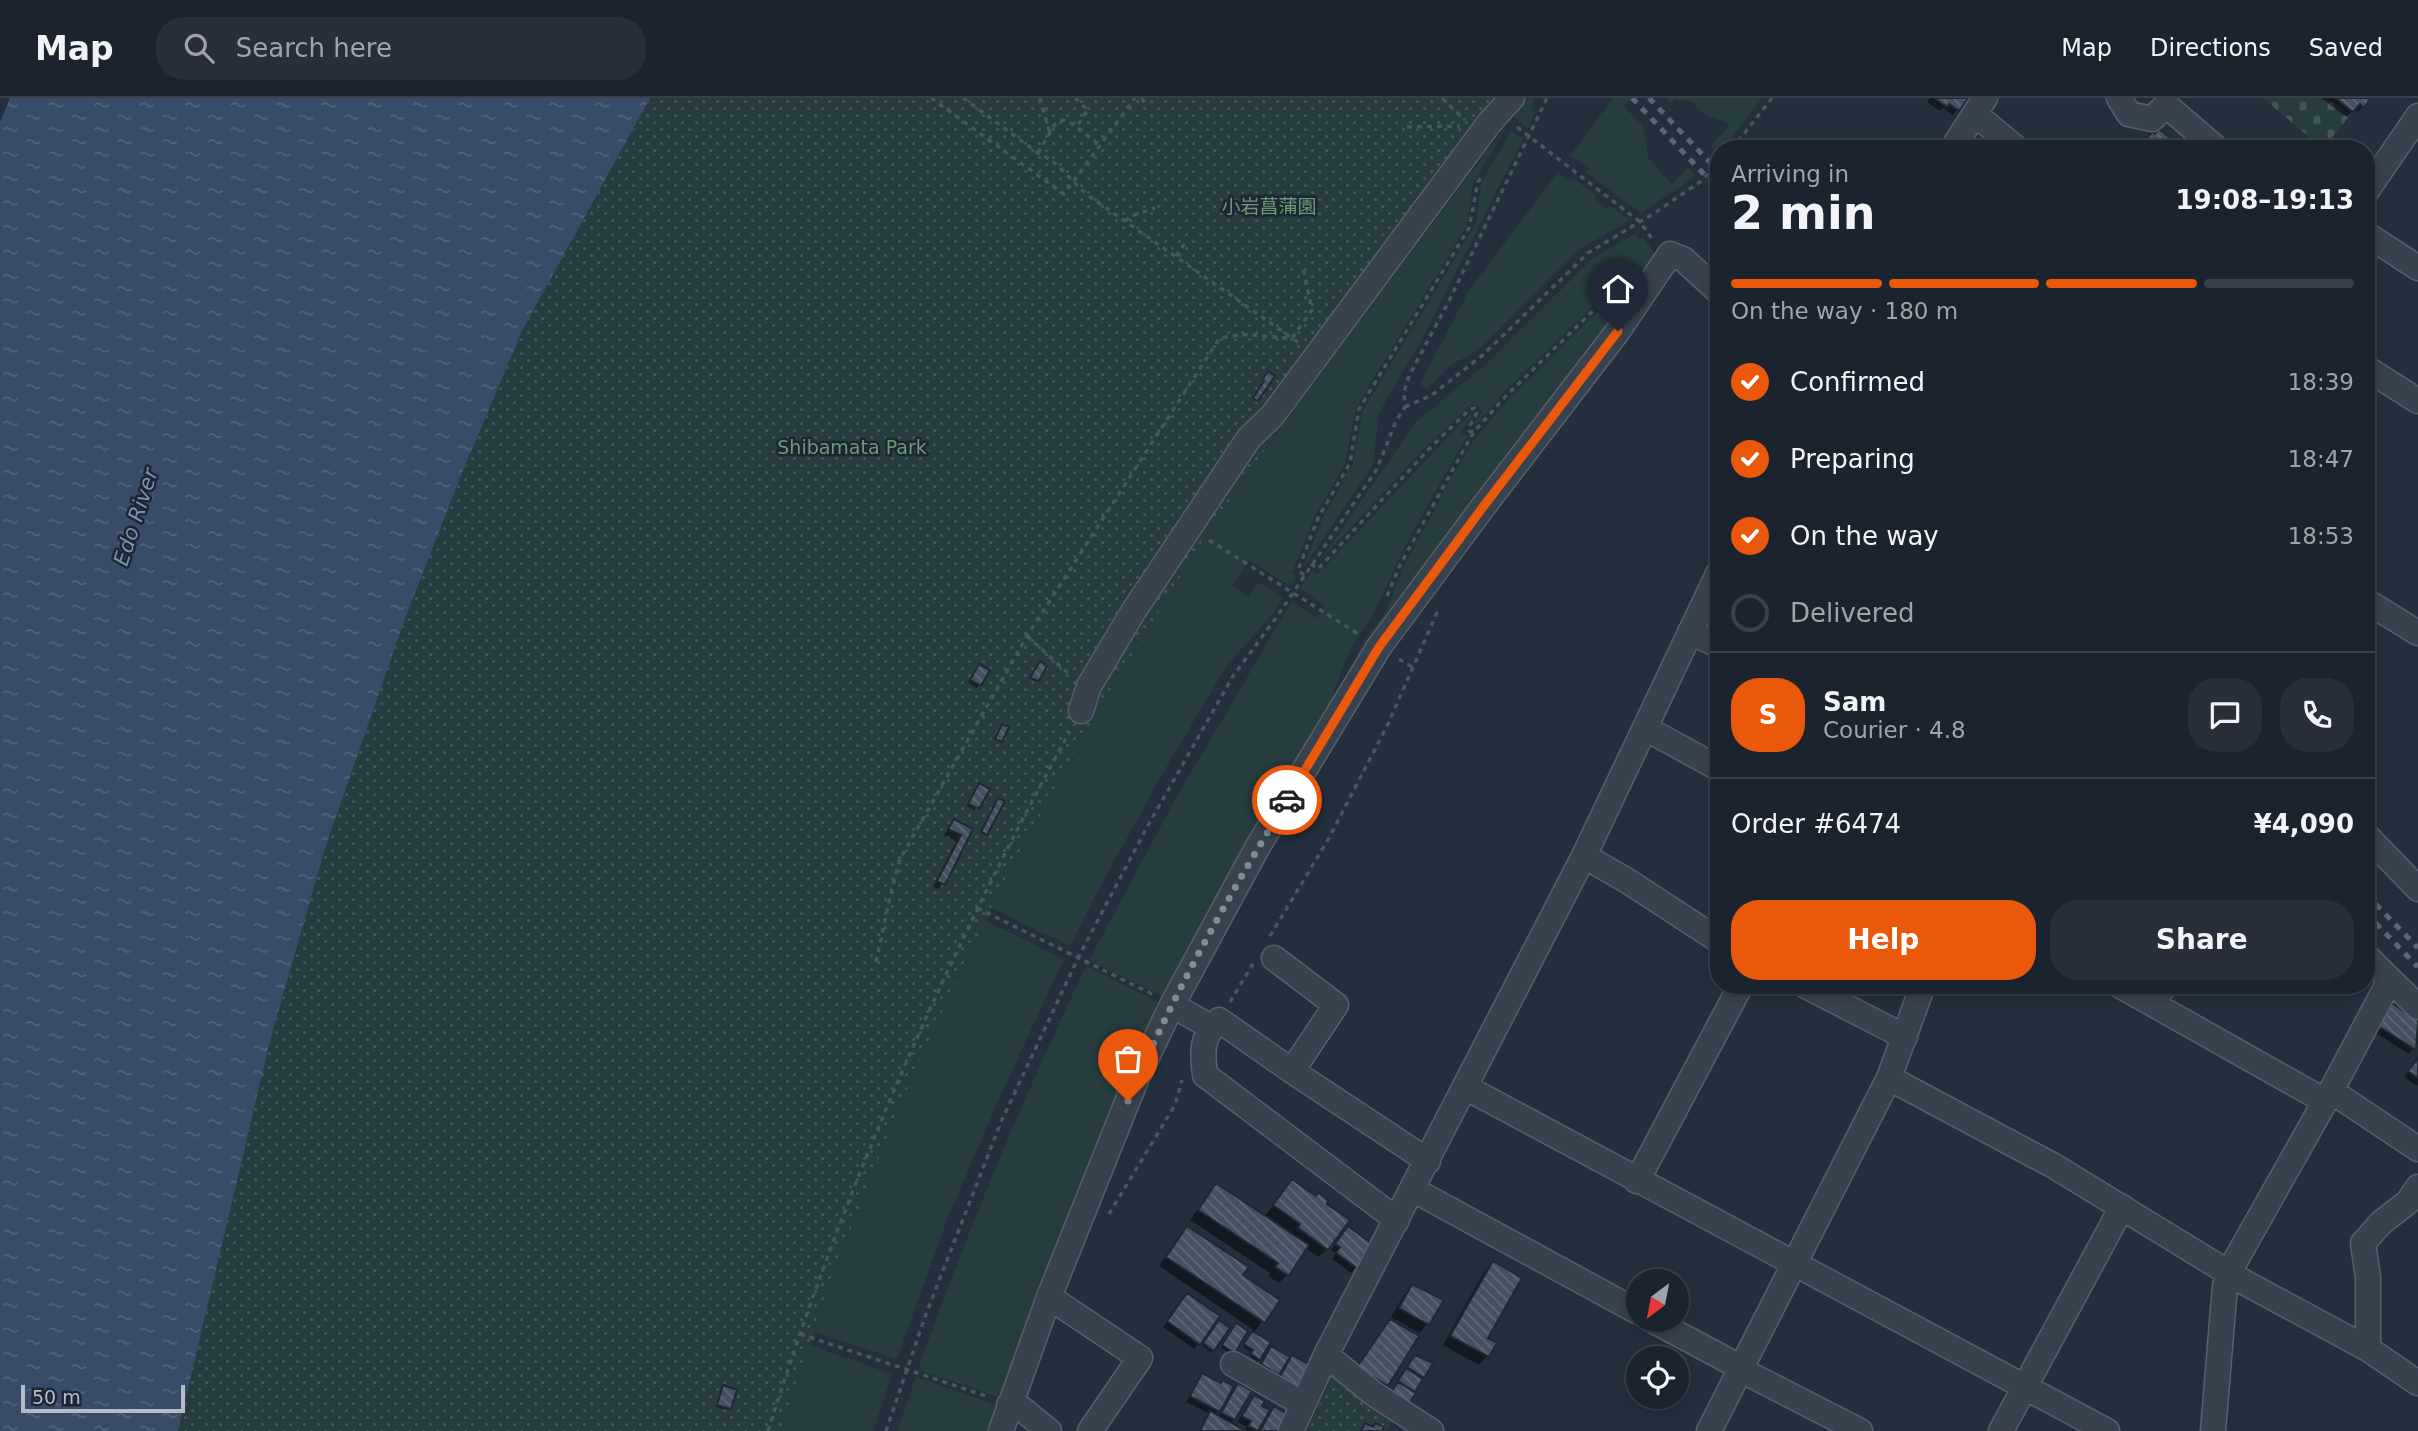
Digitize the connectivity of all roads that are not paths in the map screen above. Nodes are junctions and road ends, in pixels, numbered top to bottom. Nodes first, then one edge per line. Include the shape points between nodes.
1 (1512, 98) edge
2 (2119, 98) edge
3 (1980, 106) edge
4 (2414, 129) edge
5 (1958, 140) edge
6 (2009, 140) edge
7 (2207, 140) edge
8 (2375, 180) edge
9 (2375, 240) edge
10 (2418, 268) edge
11 (1710, 284) edge
12 (2375, 374) edge
13 (2418, 401) edge
14 (1710, 591) edge
15 (2375, 607) edge
16 (1690, 632) junction
17 (2418, 633) edge
18 (1710, 641) edge
19 (1081, 711) road end
20 (1645, 728) junction
21 (1710, 764) edge
22 (2375, 844) edge
23 (1584, 856) junction
24 (2418, 889) edge
25 (1710, 935) edge
26 (1274, 958) dead end
27 (2375, 965) edge
28 (2390, 979) junction
29 (1736, 994) edge
30 (1821, 994) edge
31 (1920, 994) edge
32 (2159, 995) edge
33 (1164, 1001) junction
34 (2418, 1007) edge
35 (1211, 1027) junction
36 (1905, 1037) junction
37 (1292, 1071) junction
38 (1889, 1078) junction
39 (1465, 1087) junction
40 (2328, 1096) junction
41 (2418, 1149) edge
42 (1428, 1161) junction
43 (1637, 1181) junction
44 (2418, 1186) edge
45 (1412, 1189) junction
46 (2122, 1207) junction
47 (1397, 1220) junction
48 (1795, 1263) junction
49 (2229, 1272) junction
50 (1049, 1297) junction
51 (1626, 1305) edge
52 (1674, 1332) edge
53 (2368, 1349) junction
54 (1326, 1355) junction
55 (1233, 1364) dead end
56 (1741, 1369) junction
57 (2418, 1383) edge
58 (2025, 1388) junction
59 (1001, 1402) junction
60 (1303, 1404) junction
61 (1824, 1423) edge
62 (1001, 1431) edge
63 (1049, 1431) edge
64 (1090, 1431) edge
65 (1291, 1431) edge
66 (1431, 1431) edge
67 (1709, 1431) edge
68 (1860, 1431) edge
69 (2001, 1431) edge
70 (2107, 1431) edge
71 (2213, 1431) edge

1 - 19 street via 1272,416 1249,438 1133,612 1089,686
2 - 7 street via 2129,114 2151,119 2166,105
3 - 5 street
3 - 6 street
4 - 8 street
9 - 10 street
11 - 33 street via 1670,254 1618,331 1379,647
12 - 13 street
14 - 16 street
15 - 17 street
16 - 18 street
16 - 20 street
20 - 21 street
20 - 23 street
22 - 24 street
23 - 25 street
23 - 39 street
26 - 37 street via 1336,1005
27 - 28 street
28 - 34 street
28 - 40 street
29 - 43 street
30 - 36 street
31 - 36 street
32 - 40 street
33 - 35 street
33 - 50 street
35 - 37 street via 1219,1020
35 - 47 street via 1203,1040 1205,1075
36 - 38 street
37 - 42 street
38 - 46 street
38 - 48 street
39 - 42 street
39 - 43 street
40 - 41 street
40 - 49 street
42 - 45 street
43 - 48 street
44 - 53 street via 2408,1202 2363,1243
45 - 47 street
45 - 51 street
46 - 49 street
46 - 58 street
47 - 54 street
48 - 56 street
48 - 58 street
49 - 53 street
49 - 71 street
50 - 59 street
50 - 64 street via 1140,1358
52 - 56 street
53 - 57 street
54 - 60 street
54 - 66 street
55 - 60 street
56 - 61 street
56 - 67 street
58 - 69 street
58 - 70 street
59 - 62 street
59 - 63 street via 1022,1409
60 - 65 street
61 - 68 street

